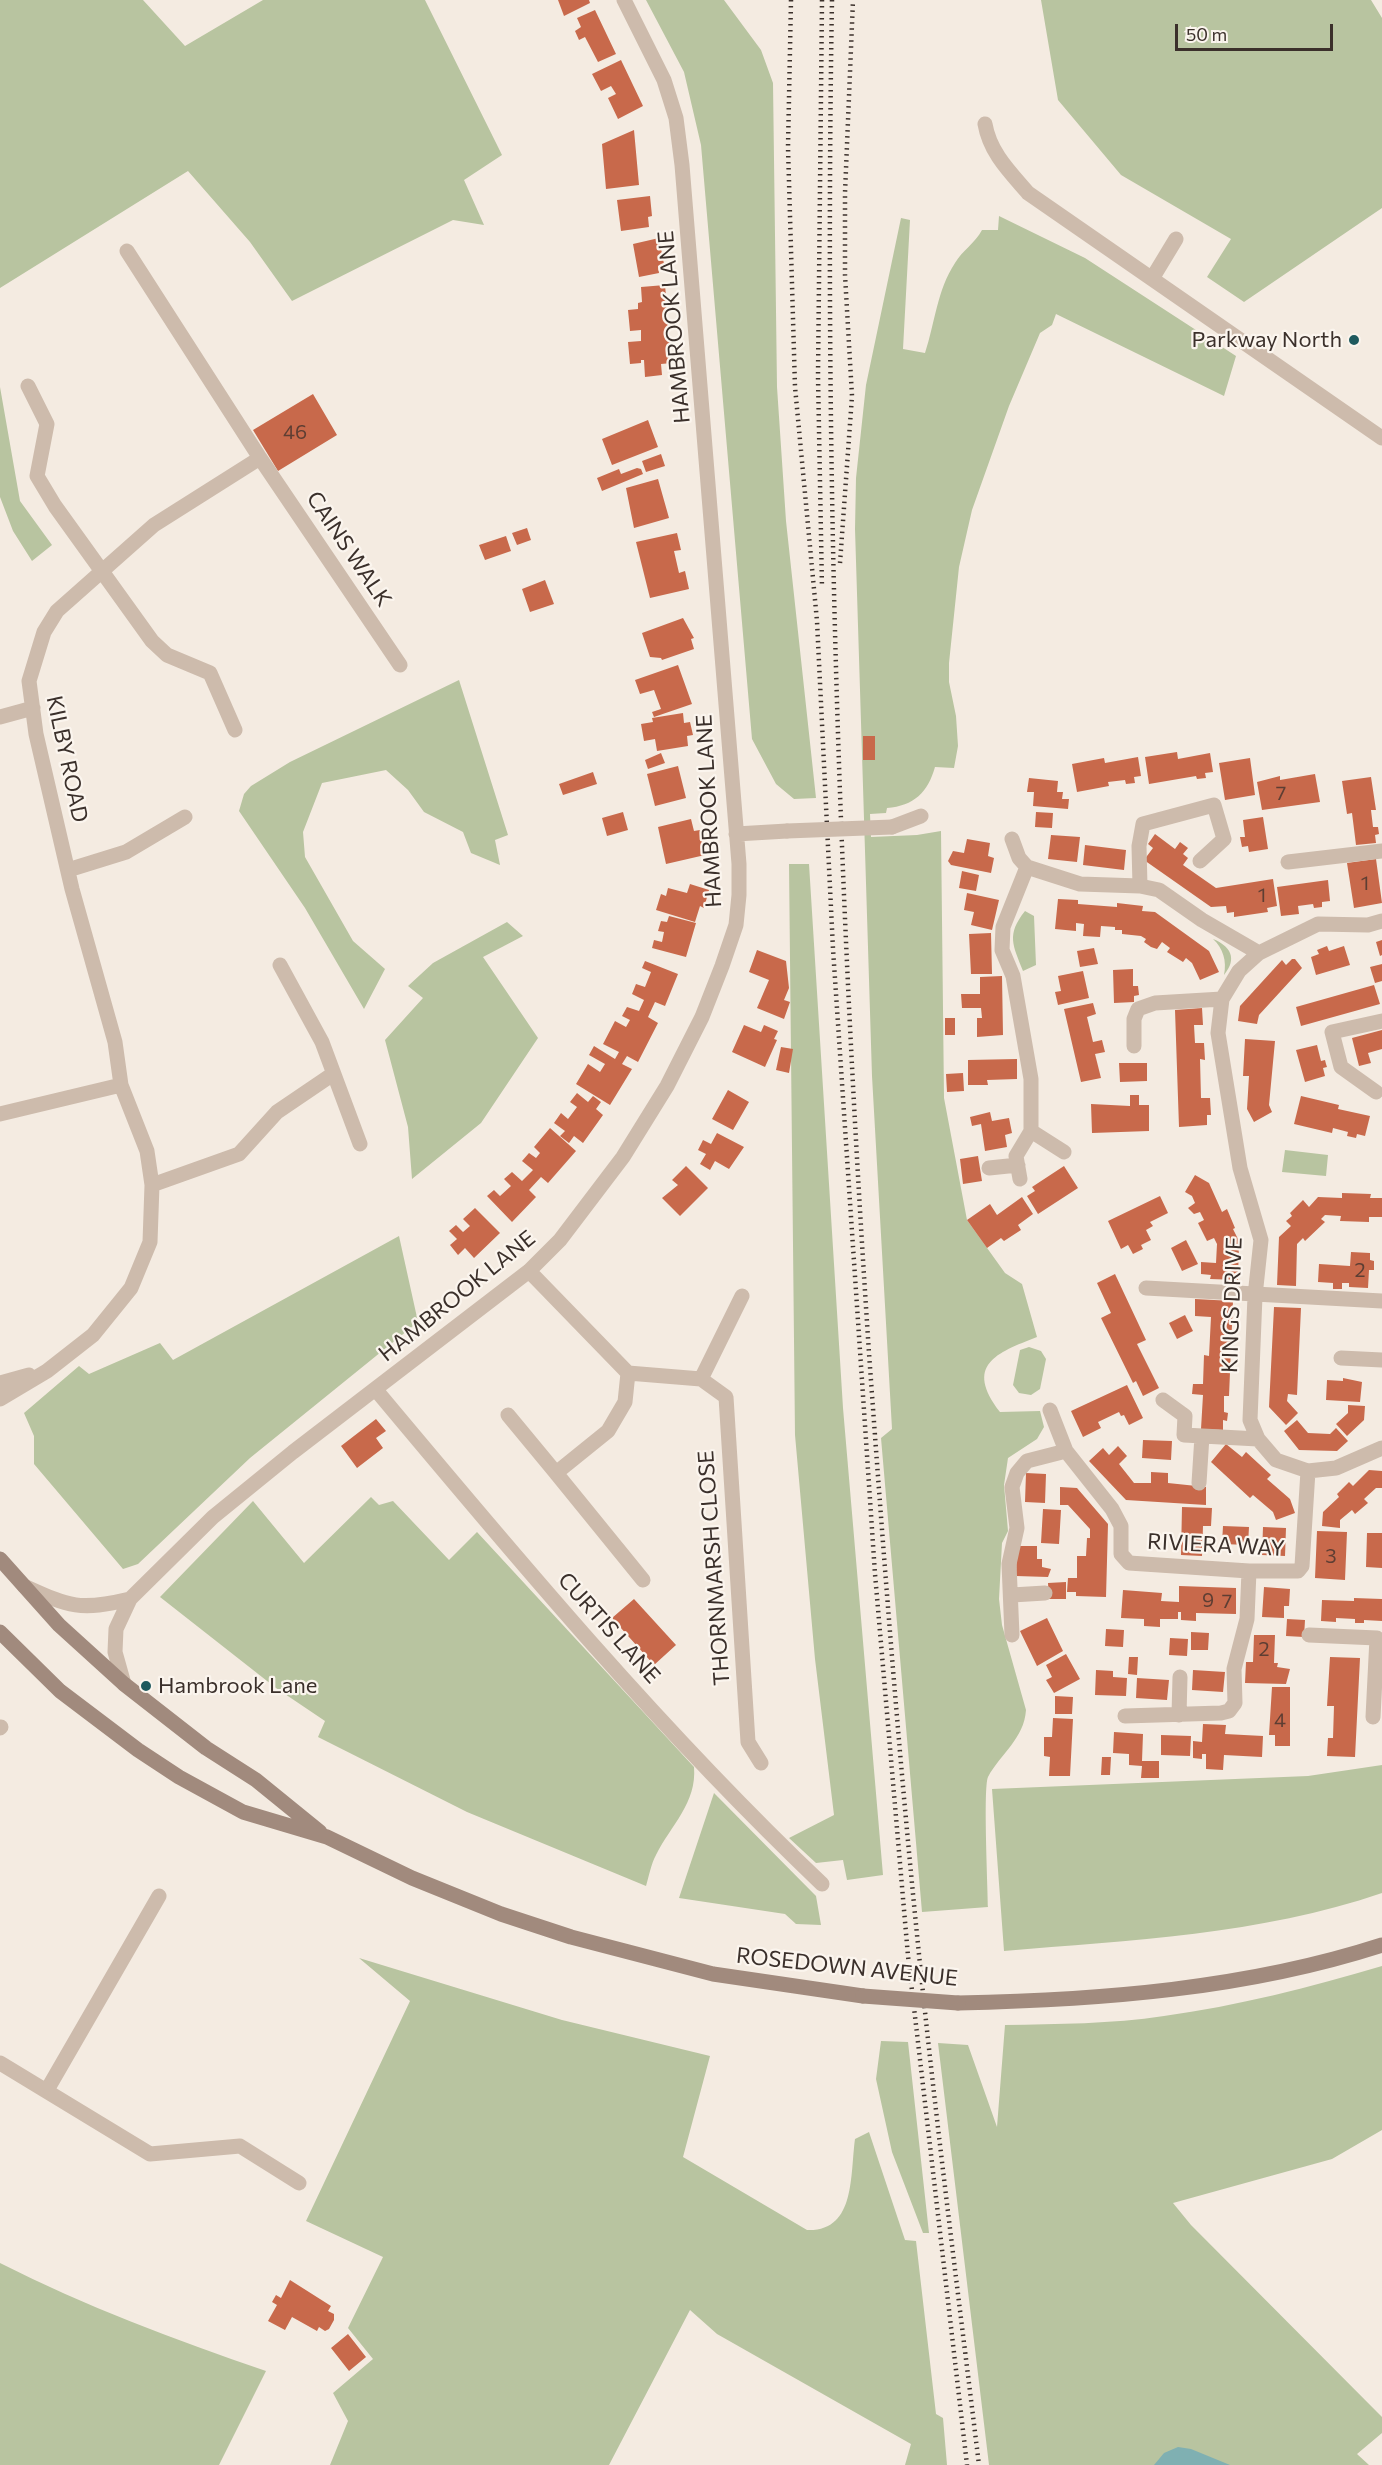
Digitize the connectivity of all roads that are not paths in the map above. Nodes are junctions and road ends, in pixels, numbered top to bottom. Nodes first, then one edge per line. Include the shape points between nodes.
1 (624, 0) edge
2 (985, 124) dead end
3 (1176, 239) dead end
4 (127, 251) dead end
5 (1153, 278) junction
6 (28, 386) dead end
7 (1382, 438) edge
8 (260, 458) junction
9 (101, 572) junction
10 (400, 665) dead end
11 (33, 708) junction
12 (0, 717) edge
13 (235, 730) dead end
14 (921, 816) dead end
15 (185, 817) dead end
16 (736, 834) junction
17 (1012, 839) dead end
18 (1382, 851) edge
19 (1200, 861) dead end
20 (1288, 862) dead end
21 (1027, 867) junction
22 (68, 870) junction
23 (1140, 886) junction
24 (1382, 921) edge
25 (1259, 953) junction
26 (280, 965) dead end
27 (1222, 999) junction
28 (1382, 1021) edge
29 (1134, 1046) dead end
30 (333, 1074) junction
31 (121, 1085) junction
32 (1376, 1092) dead end
33 (0, 1114) edge
34 (1031, 1131) junction
35 (360, 1144) dead end
36 (1064, 1152) dead end
37 (989, 1168) dead end
38 (152, 1185) junction
39 (529, 1271) junction
40 (1146, 1288) dead end
41 (742, 1296) dead end
42 (1255, 1296) junction
43 (1382, 1301) edge
44 (1341, 1358) dead end
45 (1382, 1360) edge
46 (47, 1371) junction
47 (627, 1373) junction
48 (701, 1379) junction
49 (0, 1383) edge
50 (376, 1390) junction
51 (0, 1399) edge
52 (1163, 1400) dead end
53 (1050, 1410) dead end
54 (508, 1415) dead end
55 (1202, 1436) junction
56 (1258, 1439) junction
57 (1382, 1448) edge
58 (1066, 1451) junction
59 (1308, 1472) junction
60 (556, 1473) junction
61 (1199, 1483) dead end
62 (0, 1559) edge
63 (1249, 1571) junction
64 (643, 1580) dead end
65 (23, 1586) junction
66 (1045, 1593) dead end
67 (1012, 1595) junction
68 (130, 1599) junction
69 (0, 1618) edge
70 (0, 1632) edge
71 (1012, 1635) dead end
72 (1308, 1635) dead end
73 (13, 1645) junction
74 (1379, 1666) edge
75 (1180, 1677) dead end
76 (124, 1684) junction
77 (1179, 1715) junction
78 (1125, 1716) dead end
79 (1373, 1717) dead end
80 (761, 1763) dead end
81 (327, 1837) junction
82 (822, 1884) dead end
83 (159, 1896) dead end
84 (1382, 1945) edge
85 (0, 2063) edge
86 (48, 2090) junction
87 (299, 2183) dead end

1 - 16 street, HAMBROOK LANE via 664,80 678,130
2 - 5 street via 993,149 1028,193
3 - 5 street
4 - 8 street
5 - 7 street
6 - 9 street via 47,424 37,476
8 - 9 street, KILBY ROAD via 154,525
8 - 10 street, CAINS WALK
9 - 11 street, KILBY ROAD via 57,611 44,632 29,681
9 - 13 street via 152,641 167,655 210,673
11 - 12 street
11 - 22 street, KILBY ROAD
14 - 16 street, bridge via 892,827
15 - 22 street via 126,852
16 - 39 street, HAMBROOK LANE via 739,895 735,926 689,1043 668,1086 623,1157 560,1240
17 - 21 street
18 - 20 street
19 - 23 street via 1224,839 1214,805 1143,824
21 - 23 street via 1080,884
21 - 34 street via 1003,927 1002,950 1012,976 1031,1079
22 - 31 street, KILBY ROAD via 115,1042
23 - 25 street via 1159,890
24 - 25 street, KINGS DRIVE via 1368,925 1318,924
25 - 27 street, KINGS DRIVE via 1239,971
26 - 30 street via 322,1042
27 - 29 street via 1155,1003 1138,1009
27 - 42 street, KINGS DRIVE via 1218,1033 1238,1157 1262,1240
28 - 32 street via 1332,1032 1341,1067
30 - 35 street
30 - 38 street via 277,1112 239,1155
31 - 33 street
31 - 38 street, KILBY ROAD via 147,1151
34 - 36 street
34 - 37 street via 1016,1156 1019,1172
38 - 46 street, KILBY ROAD via 150,1242 130,1288 93,1335
39 - 47 street
39 - 50 street, HAMBROOK LANE
40 - 42 street
41 - 48 street
42 - 43 street
42 - 56 street, KINGS DRIVE via 1250,1420
44 - 45 street
46 - 49 street, KILBY ROAD
46 - 51 street, KILBY ROAD
47 - 48 street, THORNMARSH CLOSE
47 - 60 street via 625,1402 608,1431
48 - 80 street, THORNMARSH CLOSE via 726,1396 748,1742
50 - 68 street, HAMBROOK LANE via 213,1517
50 - 82 street, CURTIS LANE via 502,1541 680,1742
52 - 55 street via 1185,1416 1184,1435
53 - 58 street, RIVIERA WAY
54 - 60 street
55 - 56 street
55 - 61 street
56 - 59 street, KINGS DRIVE via 1276,1460
57 - 59 street, KINGS DRIVE via 1336,1468
58 - 63 street, RIVIERA WAY via 1112,1509 1121,1527 1124,1561 1145,1566
58 - 67 street via 1028,1461 1017,1473 1012,1487 1017,1528 1010,1564
59 - 63 street, RIVIERA WAY via 1302,1566 1289,1573
60 - 64 street
62 - 65 street, ROSEDOWN AVENUE
63 - 77 street via 1246,1619 1234,1669 1235,1702 1229,1711 1221,1713
65 - 68 street via 63,1604 86,1608
65 - 76 street, ROSEDOWN AVENUE
66 - 67 street
67 - 71 street
68 - 76 street, HAMBROOK LANE via 116,1629 115,1652
69 - 73 street
70 - 73 street, ROSEDOWN AVENUE
72 - 74 street via 1377,1638
73 - 81 street, ROSEDOWN AVENUE via 60,1691 179,1777 243,1812
74 - 79 street
75 - 77 street
76 - 81 street, ROSEDOWN AVENUE
77 - 78 street
81 - 84 street, ROSEDOWN AVENUE, bridge via 489,1910 571,1937 713,1974 863,1996 958,2003 1043,2001 1197,1986 1285,1970
83 - 86 street
85 - 86 street
86 - 87 street via 150,2154 240,2146

